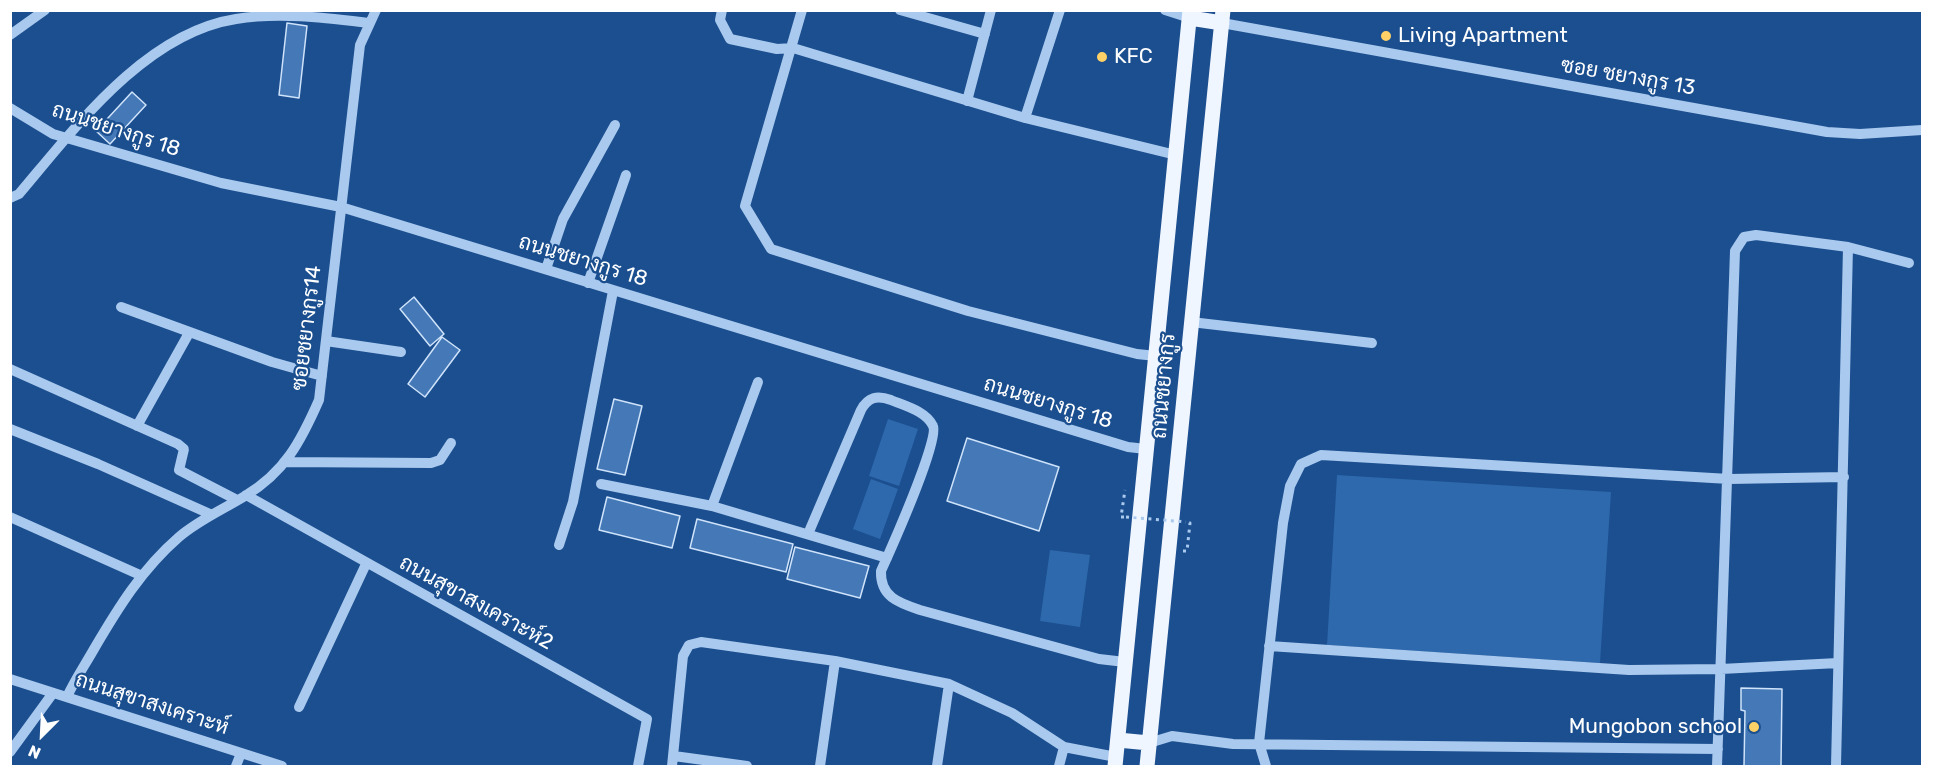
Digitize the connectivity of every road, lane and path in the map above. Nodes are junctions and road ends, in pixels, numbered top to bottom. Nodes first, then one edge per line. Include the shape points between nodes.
1 (45, 10) edge
2 (376, 10) edge
3 (722, 10) edge
4 (802, 10) edge
5 (900, 10) edge
6 (991, 10) edge
7 (1060, 10) edge
8 (1165, 10) edge
9 (1190, 14) edge
10 (1223, 17) edge
11 (369, 23) junction
12 (985, 33) junction
13 (10, 35) edge
14 (793, 48) junction
15 (967, 101) junction
16 (10, 108) edge
17 (1025, 118) junction
18 (615, 125) dead end
19 (1923, 130) edge
20 (67, 138) junction
21 (1176, 155) junction
22 (626, 175) dead end
23 (10, 198) edge
24 (341, 207) junction
25 (1848, 247) junction
26 (1909, 263) dead end
27 (546, 269) junction
28 (588, 283) junction
29 (613, 291) junction
30 (121, 307) dead end
31 (1191, 322) junction
32 (189, 333) junction
33 (326, 341) junction
34 (1372, 342) dead end
35 (401, 352) dead end
36 (1156, 356) junction
37 (10, 369) edge
38 (322, 376) junction
39 (758, 382) dead end
40 (137, 426) junction
41 (10, 429) edge
42 (451, 443) dead end
43 (1146, 448) junction
44 (284, 462) junction
45 (1844, 477) junction
46 (1729, 479) junction
47 (601, 484) dead end
48 (1126, 486) dead end
49 (242, 498) junction
50 (712, 506) junction
51 (210, 514) junction
52 (10, 517) edge
53 (808, 534) junction
54 (559, 545) dead end
55 (1186, 551) dead end
56 (887, 558) junction
57 (366, 564) junction
58 (140, 575) junction
59 (1269, 646) junction
60 (835, 661) junction
61 (1125, 663) junction
62 (1838, 663) junction
63 (1721, 669) junction
64 (10, 679) edge
65 (949, 684) junction
66 (53, 693) junction
67 (67, 698) junction
68 (299, 707) dead end
69 (1118, 740) junction
70 (1149, 743) junction
71 (1258, 743) junction
72 (1064, 747) junction
73 (1718, 749) junction
74 (10, 752) edge
75 (241, 753) junction
76 (673, 761) edge
77 (1115, 762) edge
78 (236, 766) edge
79 (282, 766) edge
80 (638, 766) edge
81 (747, 766) edge
82 (820, 766) edge
83 (937, 766) edge
84 (1059, 766) edge
85 (1147, 766) edge
86 (1266, 766) edge
87 (1717, 766) edge
88 (1836, 766) edge

1 - 13 street
2 - 11 street, ซอยชยางกูร14
3 - 14 street via 720,20 730,39 777,49
4 - 14 street
5 - 12 street
6 - 12 street
7 - 17 street
8 - 9 street
9 - 10 main road
9 - 21 main road, ถนนชยางกูร
10 - 19 street, ซอย ชยางกูร 13 via 1827,132
10 - 31 main road, ถนนชยางกูร
11 - 20 street via 309,16 237,19 215,24 186,36 138,65
11 - 24 street, ซอยชยางกูร14 via 360,45
12 - 15 street
14 - 15 street
14 - 36 street via 745,206 771,249 968,311
15 - 17 street
16 - 20 street, ถนนชยางกูร 18
17 - 21 street
18 - 27 street via 564,219
20 - 23 street via 19,194
20 - 24 street, ถนนชยางกูร 18 via 221,183
21 - 36 main road, ถนนชยางกูร
22 - 28 street
24 - 27 street, ถนนชยางกูร 18
24 - 33 street, ซอยชยางกูร14
25 - 26 street
25 - 45 street
25 - 46 street via 1756,235 1744,237 1735,251
27 - 28 street, ถนนชยางกูร 18
28 - 29 street, ถนนชยางกูร 18
29 - 43 street, ถนนชยางกูร 18 via 1128,447
29 - 54 street via 573,502
30 - 32 street
31 - 34 street
31 - 70 main road, ถนนชยางกูร
32 - 38 street
32 - 40 street
33 - 35 street
33 - 38 street, ซอยชยางกูร14
36 - 43 main road, ถนนชยางกูร
37 - 40 street
38 - 44 street, ซอยชยางกูร14 via 319,400 310,422 300,443
39 - 50 street
40 - 49 street, ถนนสุขาสงเคราะห์2 via 184,449 179,465 183,473
41 - 51 street
42 - 44 street via 440,460 431,463
43 - 61 main road, ถนนชยางกูร
44 - 49 street, ซอยชยางกูร14
45 - 46 street
45 - 62 street
46 - 59 street via 1321,455 1301,464 1290,486
46 - 63 street
47 - 50 street
48 - 55 path, bridge via 1124,517 1188,523
49 - 51 street, ซอยชยางกูร14
49 - 57 street, ถนนสุขาสงเคราะห์2
50 - 53 street
51 - 58 street, ซอยชยางกูร14 via 179,537
52 - 58 street
53 - 56 street
53 - 56 street via 866,401 885,398 925,416 934,427 934,438
56 - 61 street via 881,585 898,603
57 - 68 street
57 - 80 street, ถนนสุขาสงเคราะห์2 via 647,719
58 - 67 street, ซอยชยางกูร14
59 - 63 street via 1629,670
59 - 71 street
60 - 65 street
60 - 76 street via 701,642 689,645 683,656
60 - 82 street
61 - 69 main road, ถนนชยางกูร
62 - 63 street
62 - 88 street
63 - 73 street
64 - 66 street, ถนนสุขาสงเคราะห์
65 - 72 street via 1012,713
65 - 83 street
66 - 67 street, ถนนสุขาสงเคราะห์
66 - 74 street
67 - 75 street, ถนนสุขาสงเคราะห์
69 - 70 main road
69 - 77 main road, ถนนชยางกูร
70 - 71 street via 1172,736 1233,744
70 - 85 main road, ถนนชยางกูร
71 - 73 street
71 - 86 street
72 - 77 street
72 - 84 street
73 - 87 street
75 - 78 street
75 - 79 street, ถนนสุขาสงเคราะห์
76 - 81 street

